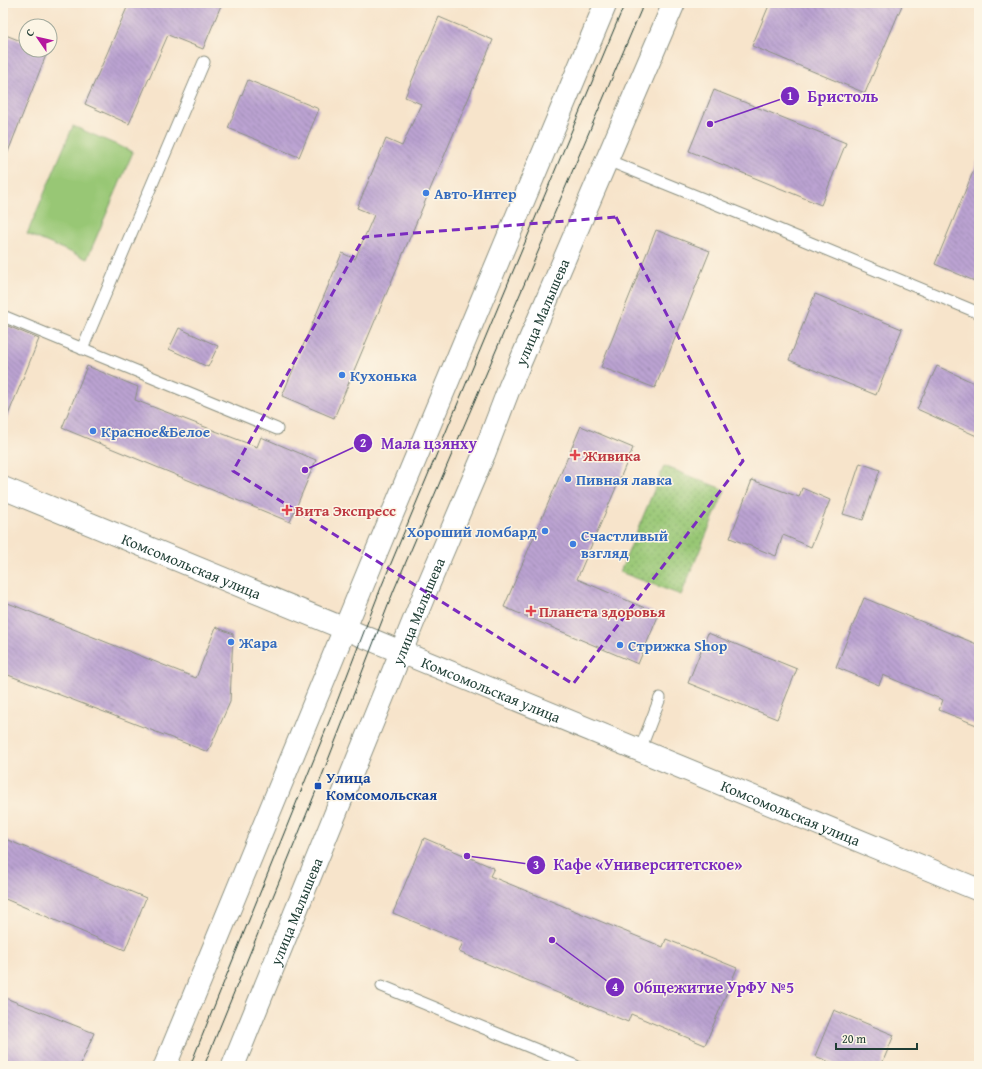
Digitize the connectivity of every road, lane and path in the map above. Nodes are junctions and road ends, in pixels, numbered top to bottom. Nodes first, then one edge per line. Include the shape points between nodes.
1 (606, 3) edge
2 (674, 3) edge
3 (204, 62) dead end
4 (607, 160) junction
5 (979, 313) edge
6 (3, 316) edge
7 (82, 349) junction
8 (277, 429) dead end
9 (3, 488) edge
10 (345, 629) junction
11 (402, 652) junction
12 (660, 698) dead end
13 (640, 750) junction
14 (979, 890) edge
15 (382, 986) dead end
16 (166, 1066) edge
17 (233, 1066) edge
18 (576, 1066) edge

1 - 10 main road
2 - 4 main road, улица Малышева
3 - 7 lane
4 - 5 lane
4 - 11 main road, улица Малышева via 510,386
6 - 7 lane
7 - 8 lane
9 - 10 main road, Комсомольская улица
10 - 11 main road, Комсомольская улица
10 - 16 main road
11 - 13 main road, Комсомольская улица
11 - 17 main road, улица Малышева
12 - 13 lane
13 - 14 main road, Комсомольская улица
15 - 18 lane

